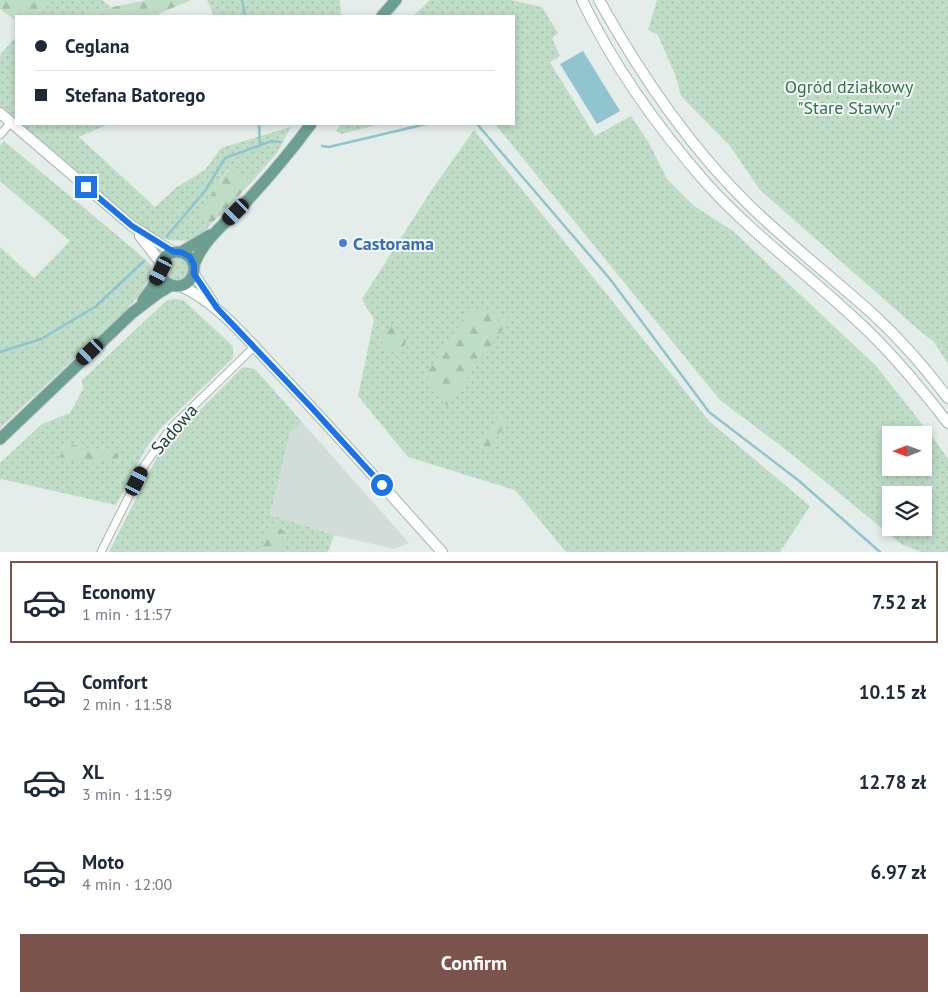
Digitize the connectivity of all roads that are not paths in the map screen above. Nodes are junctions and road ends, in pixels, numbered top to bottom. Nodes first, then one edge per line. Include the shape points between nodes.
1 (396, 0) edge
2 (582, 0) edge
3 (599, 0) edge
4 (383, 15) edge
5 (0, 113) edge
6 (11, 122) junction
7 (310, 125) edge
8 (0, 135) edge
9 (132, 226) junction
10 (216, 232) junction
11 (177, 252) junction
12 (161, 267) junction
13 (194, 270) junction
14 (177, 285) junction
15 (217, 308) junction
16 (132, 313) junction
17 (254, 347) junction
18 (948, 398) edge
19 (948, 423) edge
20 (0, 439) edge
21 (101, 552) edge
22 (442, 552) edge

1 - 4 main road
2 - 19 main road via 632,86 708,184 869,332 914,380
3 - 18 main road via 658,97 707,160 748,204 876,317 926,369
5 - 6 main road
6 - 8 street
6 - 9 main road
7 - 10 main road via 273,172
9 - 11 main road
9 - 12 main road
10 - 11 main road
10 - 13 main road via 196,258
11 - 12 main road via 164,258
11 - 13 main road via 190,257
12 - 14 main road via 164,280
12 - 16 main road via 152,288
13 - 14 main road via 189,282
13 - 15 main road
14 - 15 main road via 196,293
14 - 16 main road via 157,294
15 - 17 main road
16 - 20 main road
17 - 21 street, Sadowa via 170,428 144,466
17 - 22 main road

